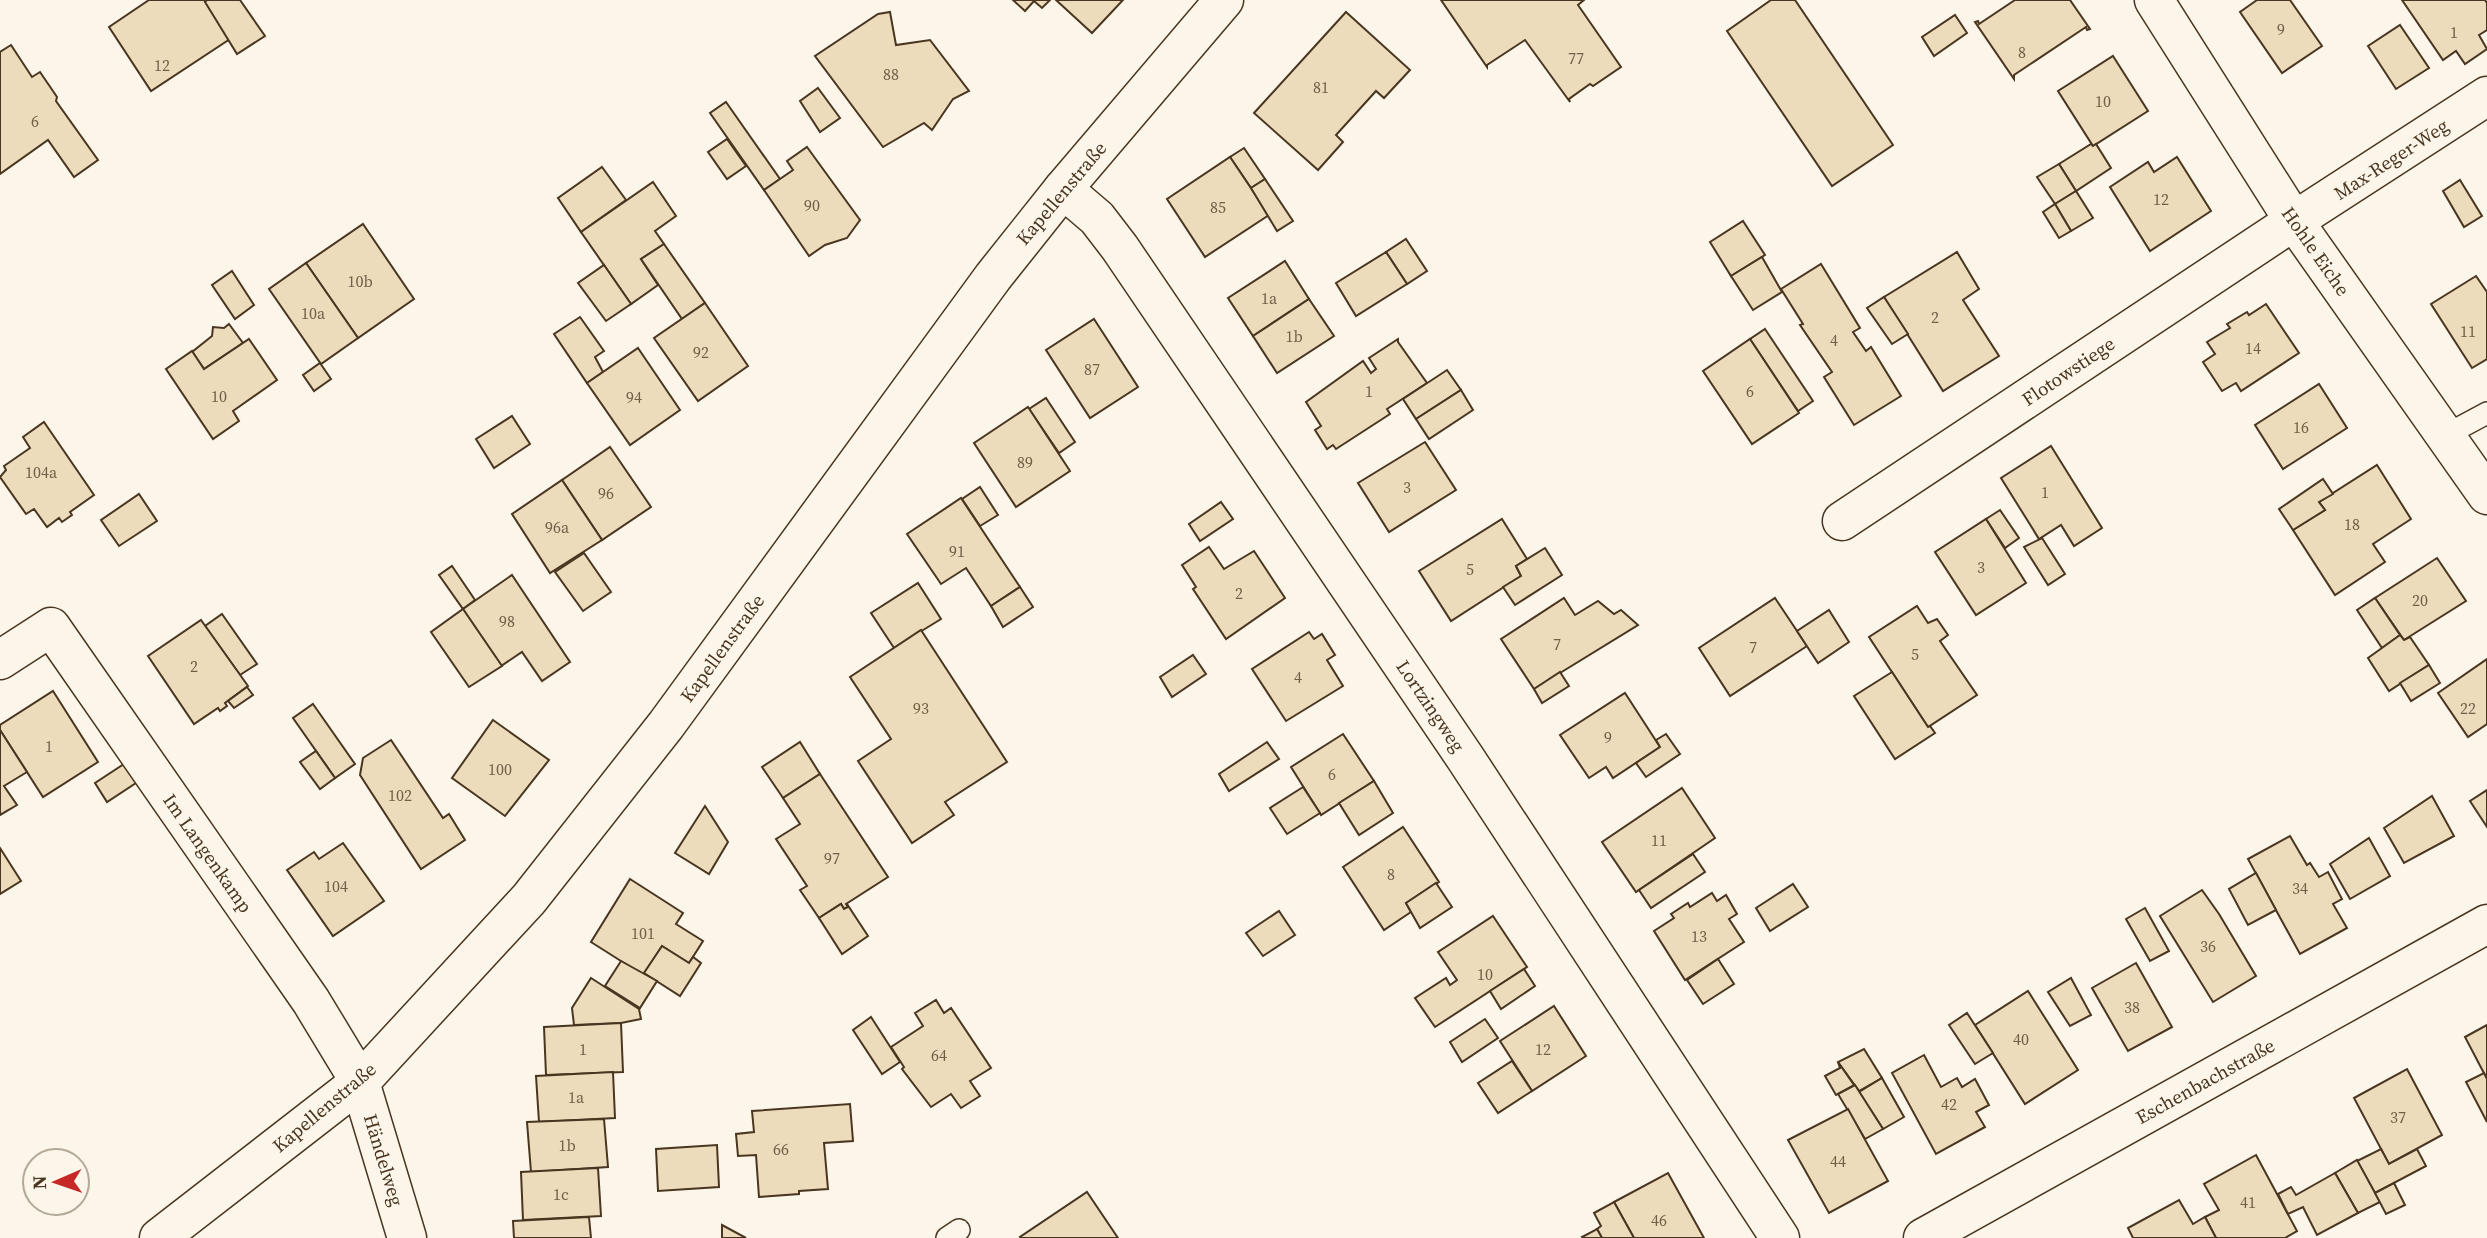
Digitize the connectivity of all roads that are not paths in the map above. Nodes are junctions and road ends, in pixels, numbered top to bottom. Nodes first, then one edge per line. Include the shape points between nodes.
1 (1224, 0) edge
2 (2154, 0) edge
3 (2487, 96) edge
4 (1063, 189) junction
5 (2294, 221) junction
6 (2487, 413) edge
7 (2446, 435) junction
8 (2487, 495) edge
9 (1842, 521) dead end
10 (0, 660) edge
11 (2487, 924) edge
12 (360, 1082) junction
13 (159, 1238) edge
14 (407, 1238) edge
15 (1780, 1238) edge
16 (1923, 1238) edge

1 - 4 street, Kapellenstraße
2 - 5 street, Hohle Eiche
3 - 5 street, Max-Reger-Weg
4 - 12 street, Kapellenstraße via 993,277 624,779 529,899
4 - 15 street, Lortzingweg via 1097,218 1120,248 1466,759
5 - 7 street, Hohle Eiche
5 - 9 street, Flotowstiege
6 - 7 lane
7 - 8 street, Hohle Eiche
10 - 12 street, Im Langenkamp via 51,627 311,1000
11 - 16 street, Eschenbachstraße
12 - 13 street, Kapellenstraße
12 - 14 street, Händelweg

